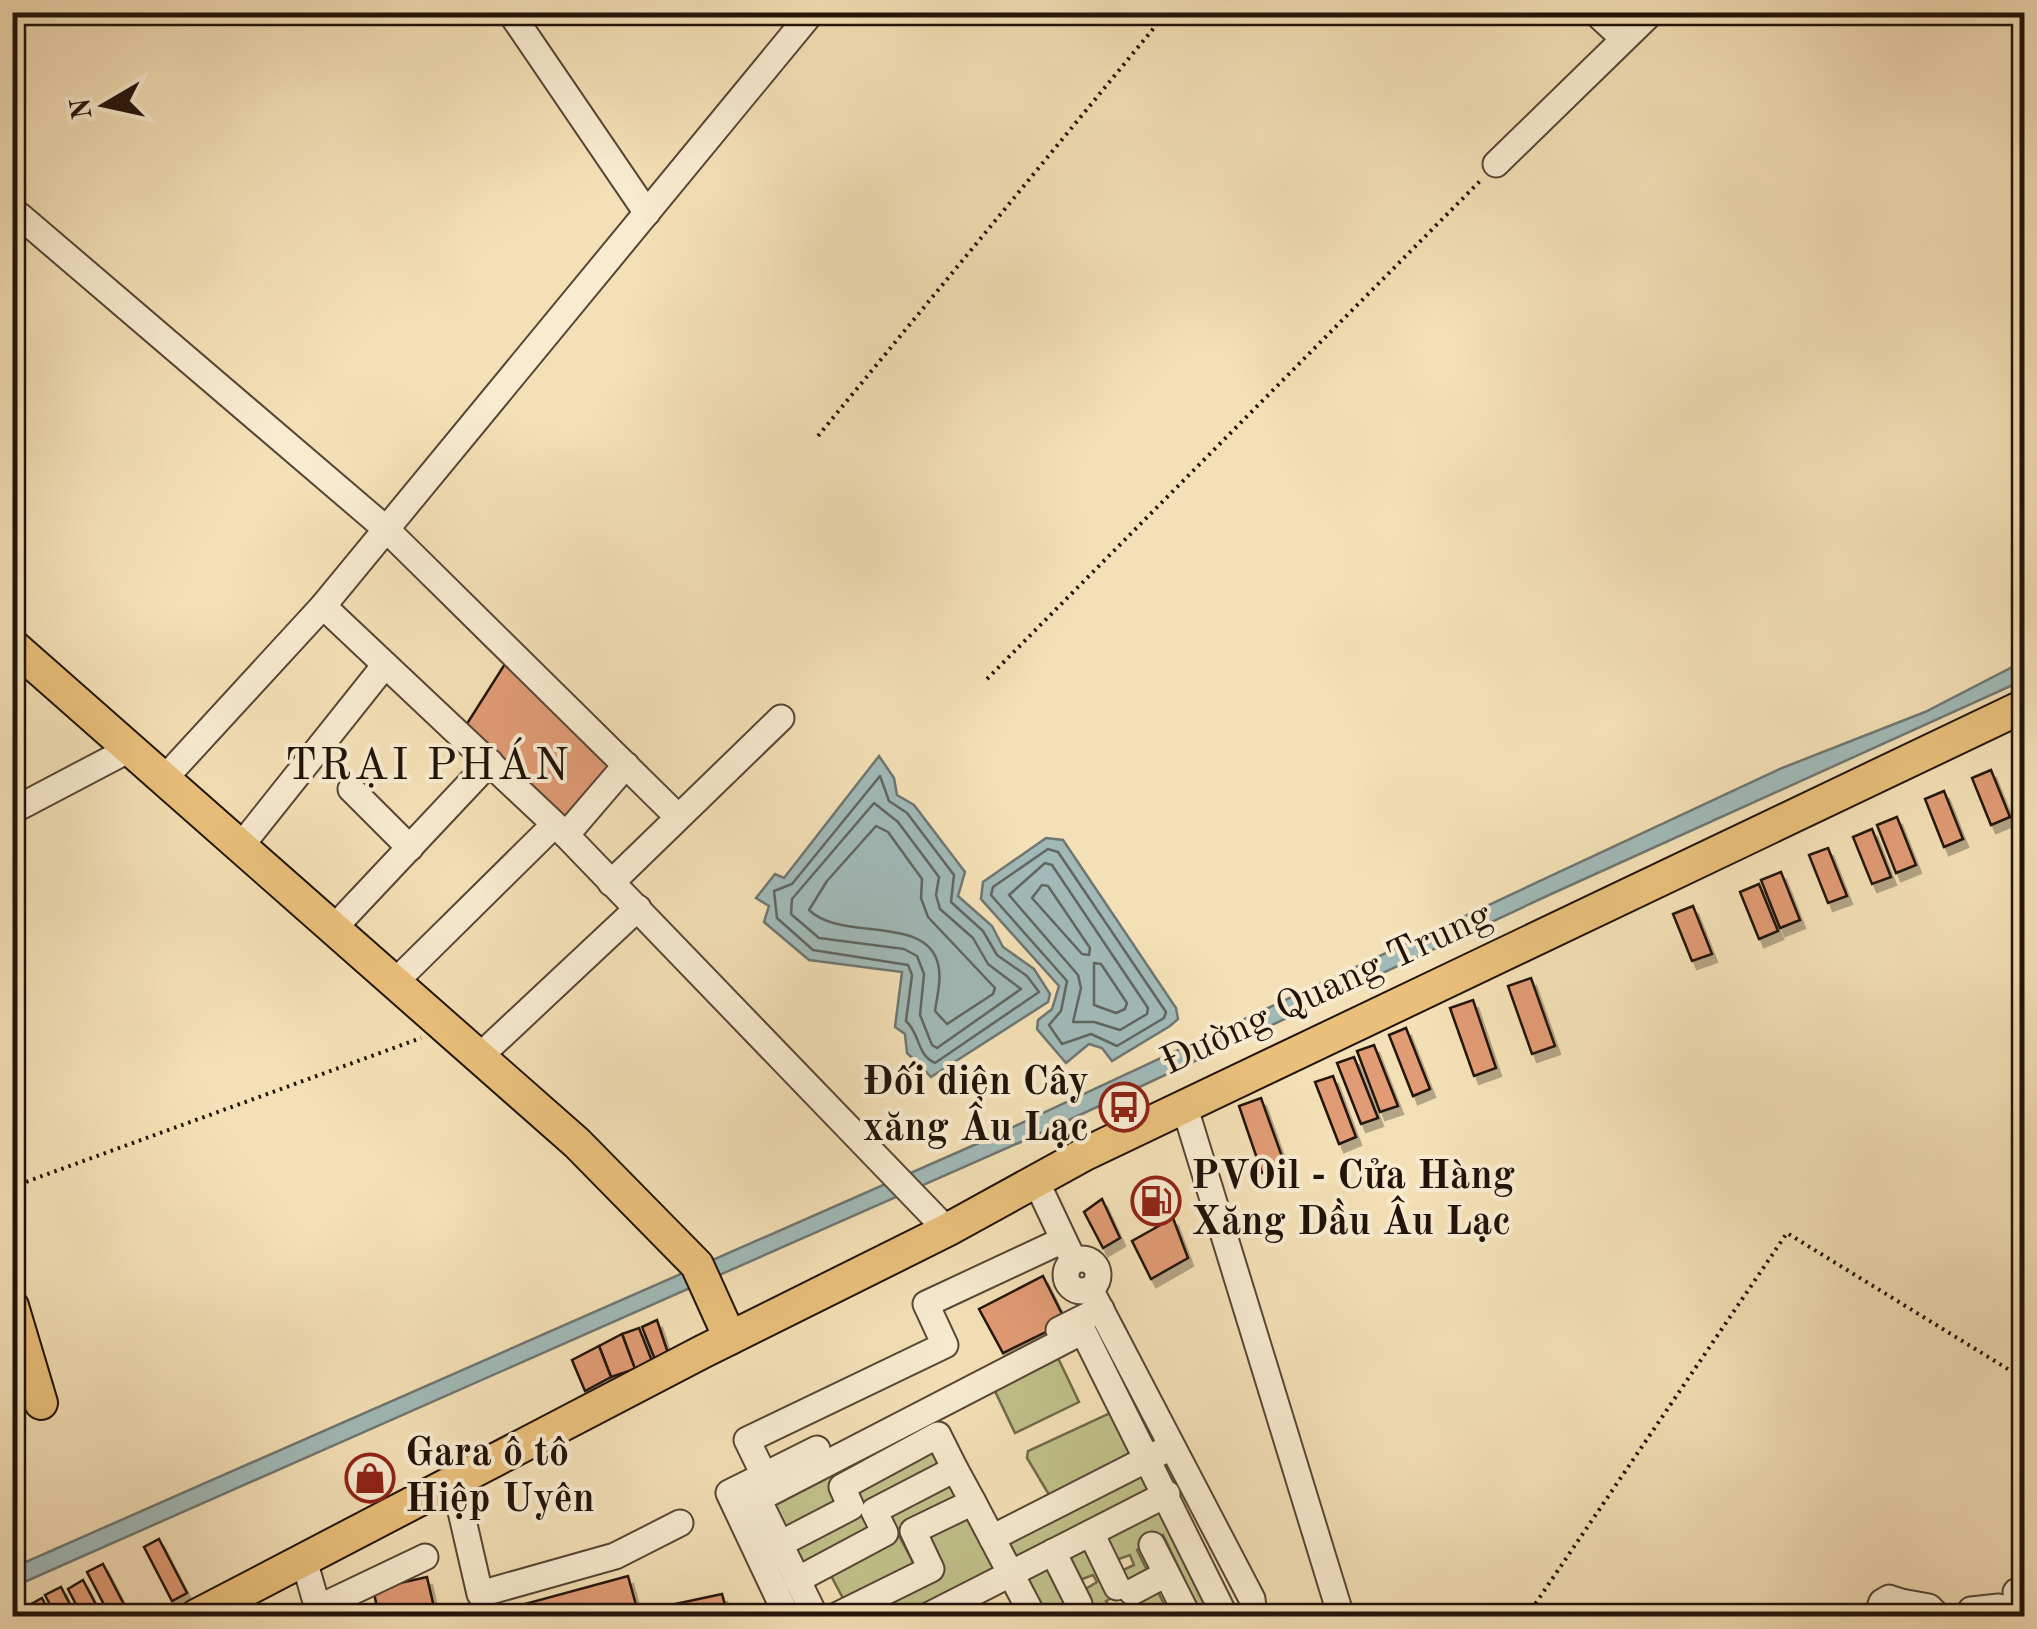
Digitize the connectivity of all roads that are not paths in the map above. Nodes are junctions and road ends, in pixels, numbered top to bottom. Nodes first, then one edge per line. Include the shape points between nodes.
1 (510, 12) edge
2 (812, 12) edge
3 (1594, 12) edge
4 (1652, 12) edge
5 (1622, 38) junction
6 (1496, 164) road end
7 (651, 210) junction
8 (12, 224) edge
9 (386, 529) junction
10 (323, 606) junction
11 (12, 645) edge
12 (385, 664) junction
13 (2024, 706) edge
14 (781, 718) dead end
15 (128, 750) junction
16 (490, 762) junction
17 (626, 765) junction
18 (164, 779) junction
19 (350, 789) dead end
20 (12, 812) edge
21 (677, 816) junction
22 (560, 830) junction
23 (240, 847) junction
24 (410, 848) junction
25 (611, 883) junction
26 (638, 908) junction
27 (332, 930) junction
28 (394, 983) junction
29 (480, 1056) junction
30 (1184, 1105) junction
31 (1036, 1181) junction
32 (947, 1230) junction
33 (1068, 1251) junction
34 (1095, 1299) junction
35 (12, 1306) edge
36 (730, 1338) junction
37 (1134, 1399) junction
38 (42, 1403) dead end
39 (1161, 1452) junction
40 (955, 1469) junction
41 (764, 1475) junction
42 (454, 1482) junction
43 (1167, 1494) junction
44 (973, 1502) junction
45 (680, 1524) dead end
46 (1091, 1533) junction
47 (992, 1538) junction
48 (780, 1544) junction
49 (1152, 1545) dead end
50 (1053, 1552) junction
51 (425, 1556) dead end
52 (304, 1560) junction
53 (1010, 1574) junction
54 (1166, 1574) junction
55 (797, 1580) junction
56 (1109, 1589) edge
57 (2011, 1605) edge
58 (966, 1607) edge
59 (319, 1612) edge
60 (1888, 1613) edge
61 (196, 1616) edge
62 (788, 1616) edge
63 (815, 1616) edge
64 (836, 1616) edge
65 (931, 1616) edge
66 (1032, 1616) edge
67 (1188, 1616) edge
68 (1225, 1616) edge
69 (1254, 1616) edge
70 (1341, 1616) edge
71 (1938, 1616) edge
72 (1971, 1616) edge

1 - 7 street
2 - 7 street
3 - 5 street
4 - 5 street
5 - 6 street
7 - 9 street
8 - 9 street via 20,216
9 - 10 street
9 - 17 street
10 - 12 street
10 - 18 street
11 - 15 main road
12 - 16 street
12 - 23 street
13 - 30 main road, Đường Quang Trung
14 - 21 street
15 - 18 main road
15 - 20 street
16 - 22 street
16 - 24 street
17 - 21 street
17 - 22 street
18 - 23 main road
19 - 24 street
21 - 25 street
22 - 25 street
22 - 28 street
23 - 27 main road
24 - 27 street
25 - 26 street
26 - 29 street
26 - 32 street
27 - 28 main road
28 - 29 main road
29 - 36 main road via 577,1144 701,1276
30 - 31 main road, Đường Quang Trung
30 - 70 street
31 - 32 main road, Đường Quang Trung
31 - 33 street
32 - 36 main road, Đường Quang Trung
33 - 34 street via 1068,1283
33 - 41 street via 926,1304 945,1345 747,1440
34 - 37 street
34 - 41 street
35 - 38 main road
36 - 42 main road, Đường Quang Trung
37 - 39 street
37 - 48 street via 1083,1331 758,1499
39 - 43 street
39 - 47 street
39 - 69 street via 1252,1598
40 - 44 street
40 - 48 street via 938,1435 842,1486 851,1507
40 - 55 street via 874,1511 885,1533
41 - 62 street via 729,1493
42 - 45 street via 480,1594 615,1556
42 - 52 main road, Đường Quang Trung
43 - 46 street
43 - 68 street
44 - 47 street
44 - 64 street via 913,1531 930,1569
46 - 50 street
46 - 56 street
47 - 53 street
48 - 55 street
49 - 54 street
50 - 53 street
50 - 56 street
51 - 59 street
52 - 59 street
52 - 61 main road, Đường Quang Trung
53 - 58 street
53 - 66 street
54 - 56 street
54 - 67 street
55 - 63 street
57 - 72 street via 1971,1610
58 - 65 street
60 - 71 street via 1929,1607

